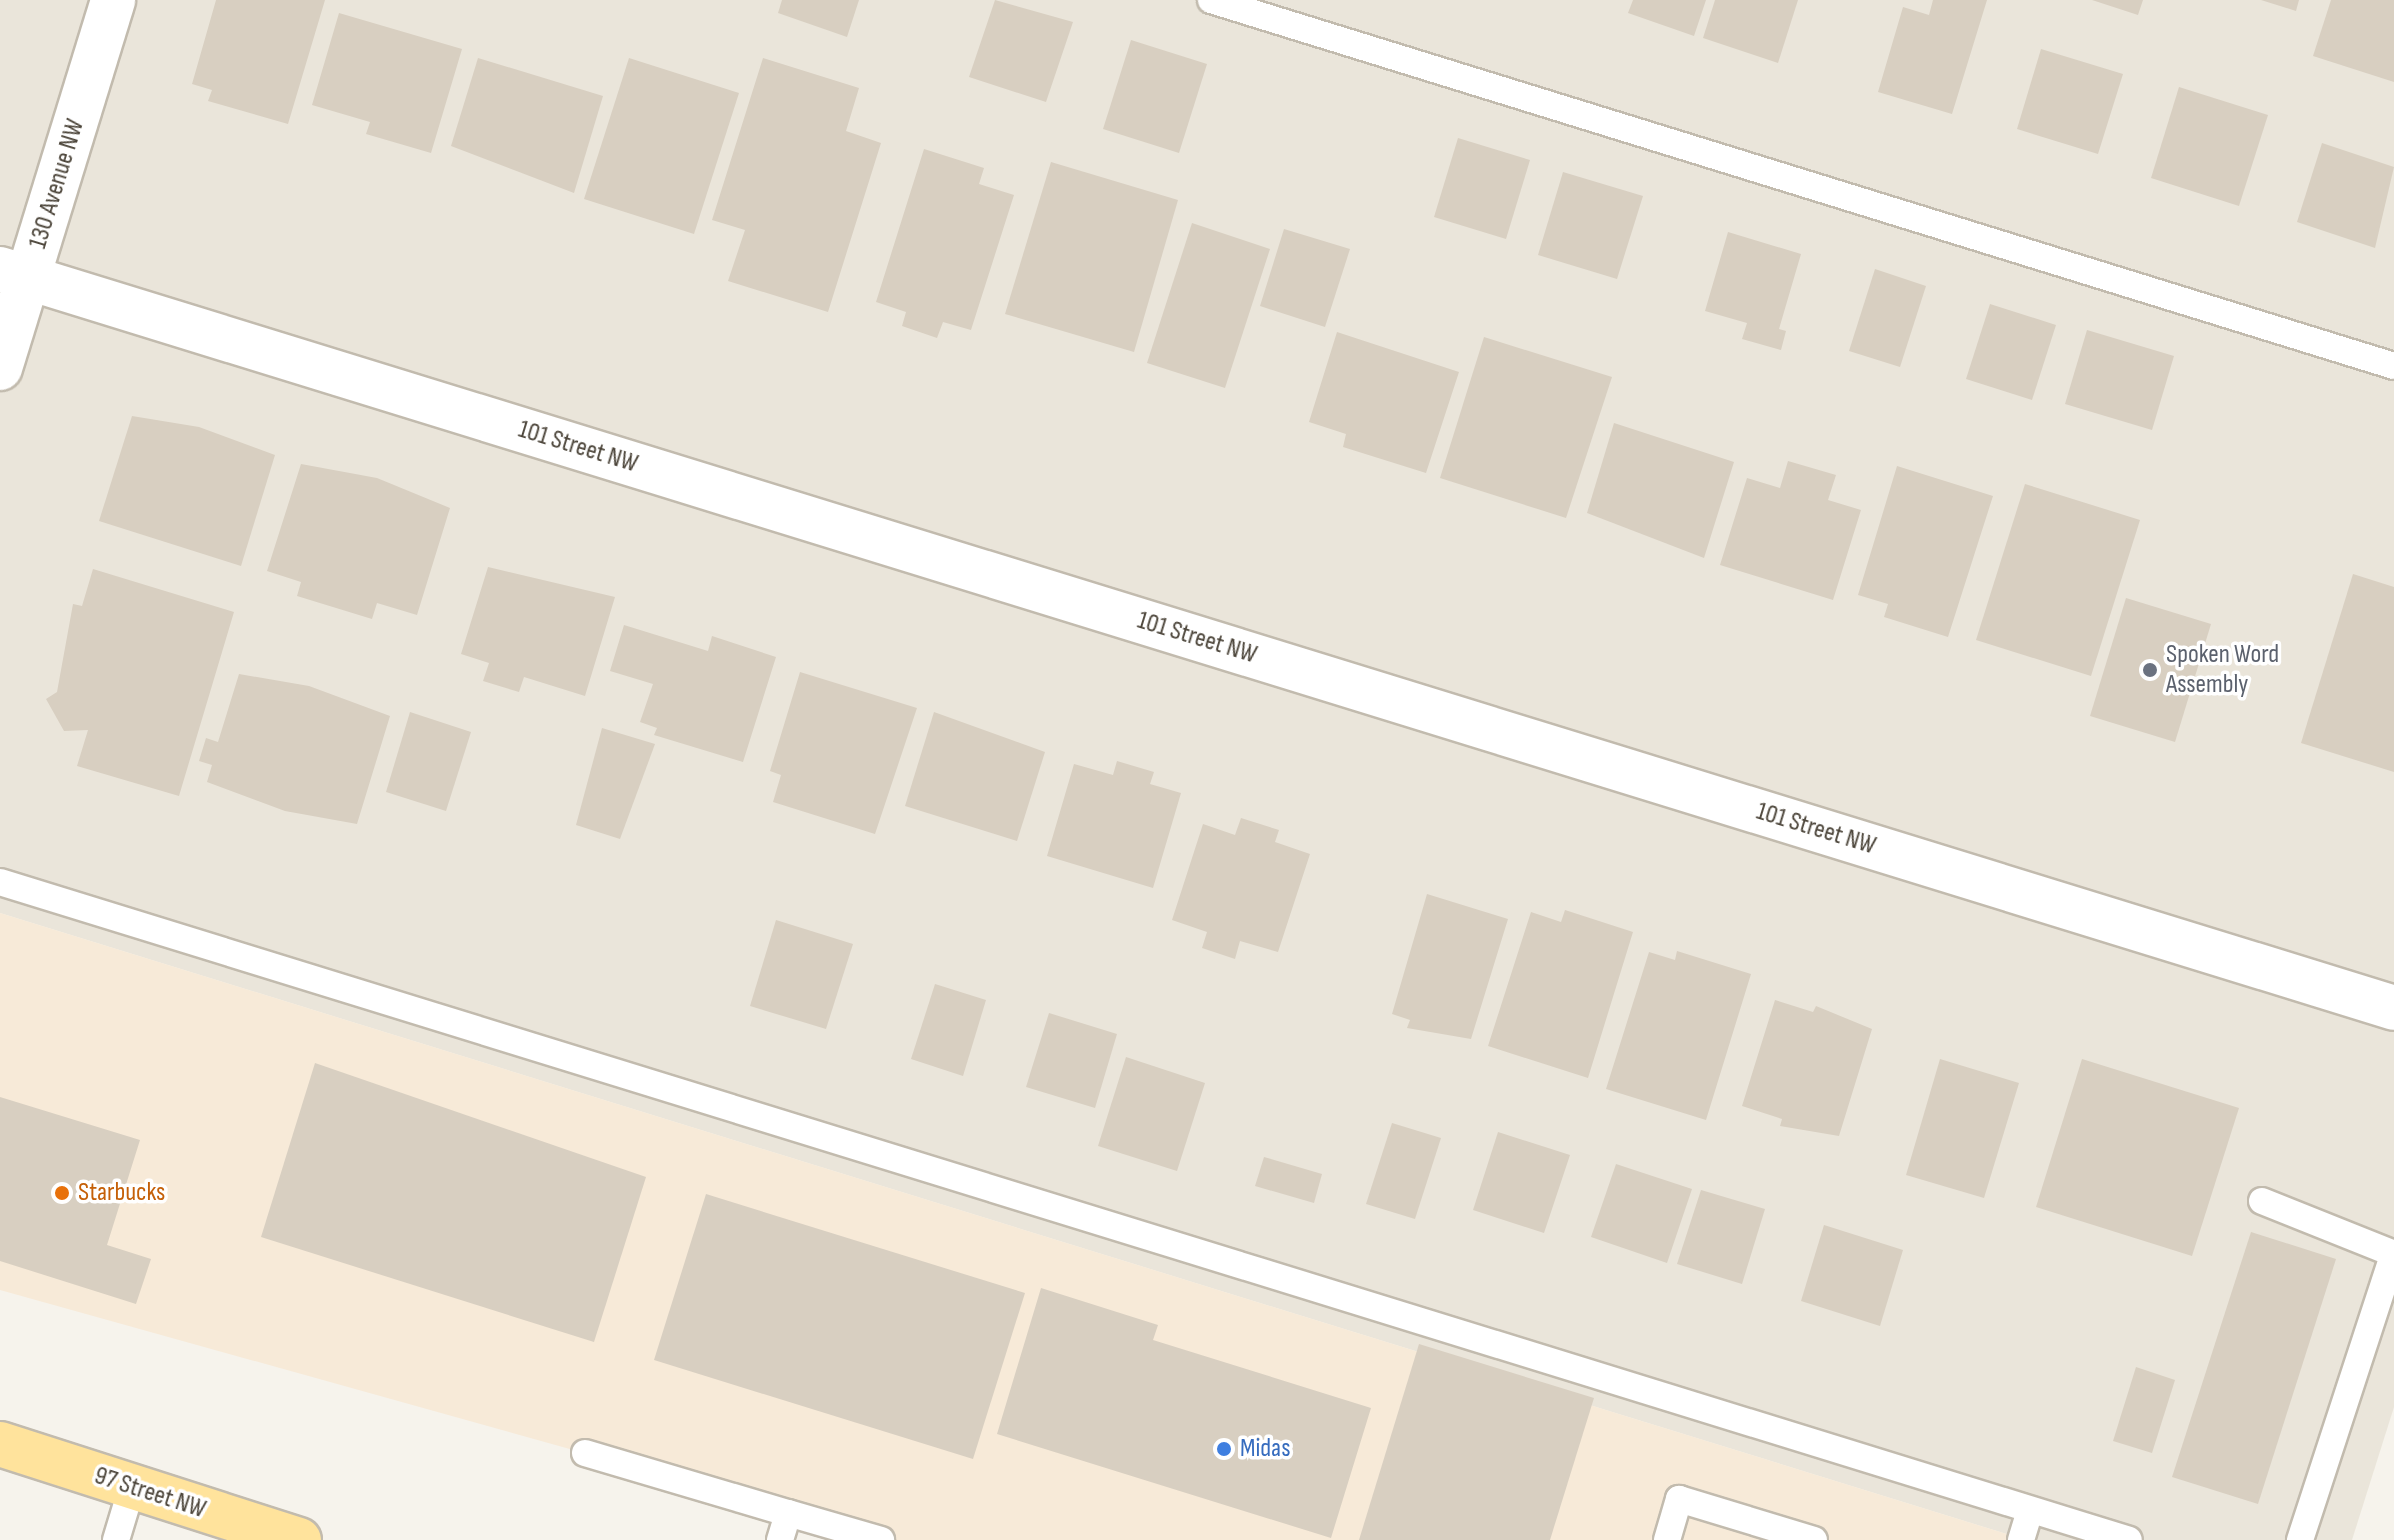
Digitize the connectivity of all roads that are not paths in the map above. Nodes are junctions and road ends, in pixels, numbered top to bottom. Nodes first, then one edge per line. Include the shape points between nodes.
1 (113, 0) edge
2 (1211, 0) edge
3 (14, 273) edge
4 (2394, 366) edge
5 (0, 368) edge
6 (0, 882) edge
7 (2394, 1008) edge
8 (2262, 1201) dead end
9 (2393, 1253) edge
10 (0, 1444) edge
11 (585, 1453) dead end
12 (132, 1487) junction
13 (2030, 1510) junction
14 (788, 1513) junction
15 (116, 1540) edge
16 (299, 1540) edge
17 (780, 1540) edge
18 (881, 1540) edge
19 (1667, 1540) edge
20 (1814, 1540) edge
21 (2021, 1540) edge
22 (2129, 1540) edge
23 (2300, 1540) edge

1 - 3 street, 130 Avenue NW
2 - 4 lane
3 - 5 street, 130 Avenue NW
3 - 7 street, 101 Street NW
6 - 13 lane
8 - 9 lane
9 - 23 lane
10 - 12 main road, 97 Street NW
11 - 14 lane
12 - 15 lane
12 - 16 main road, 97 Street NW
13 - 21 lane
13 - 22 lane
14 - 17 lane
14 - 18 lane
19 - 20 lane via 1679,1499

